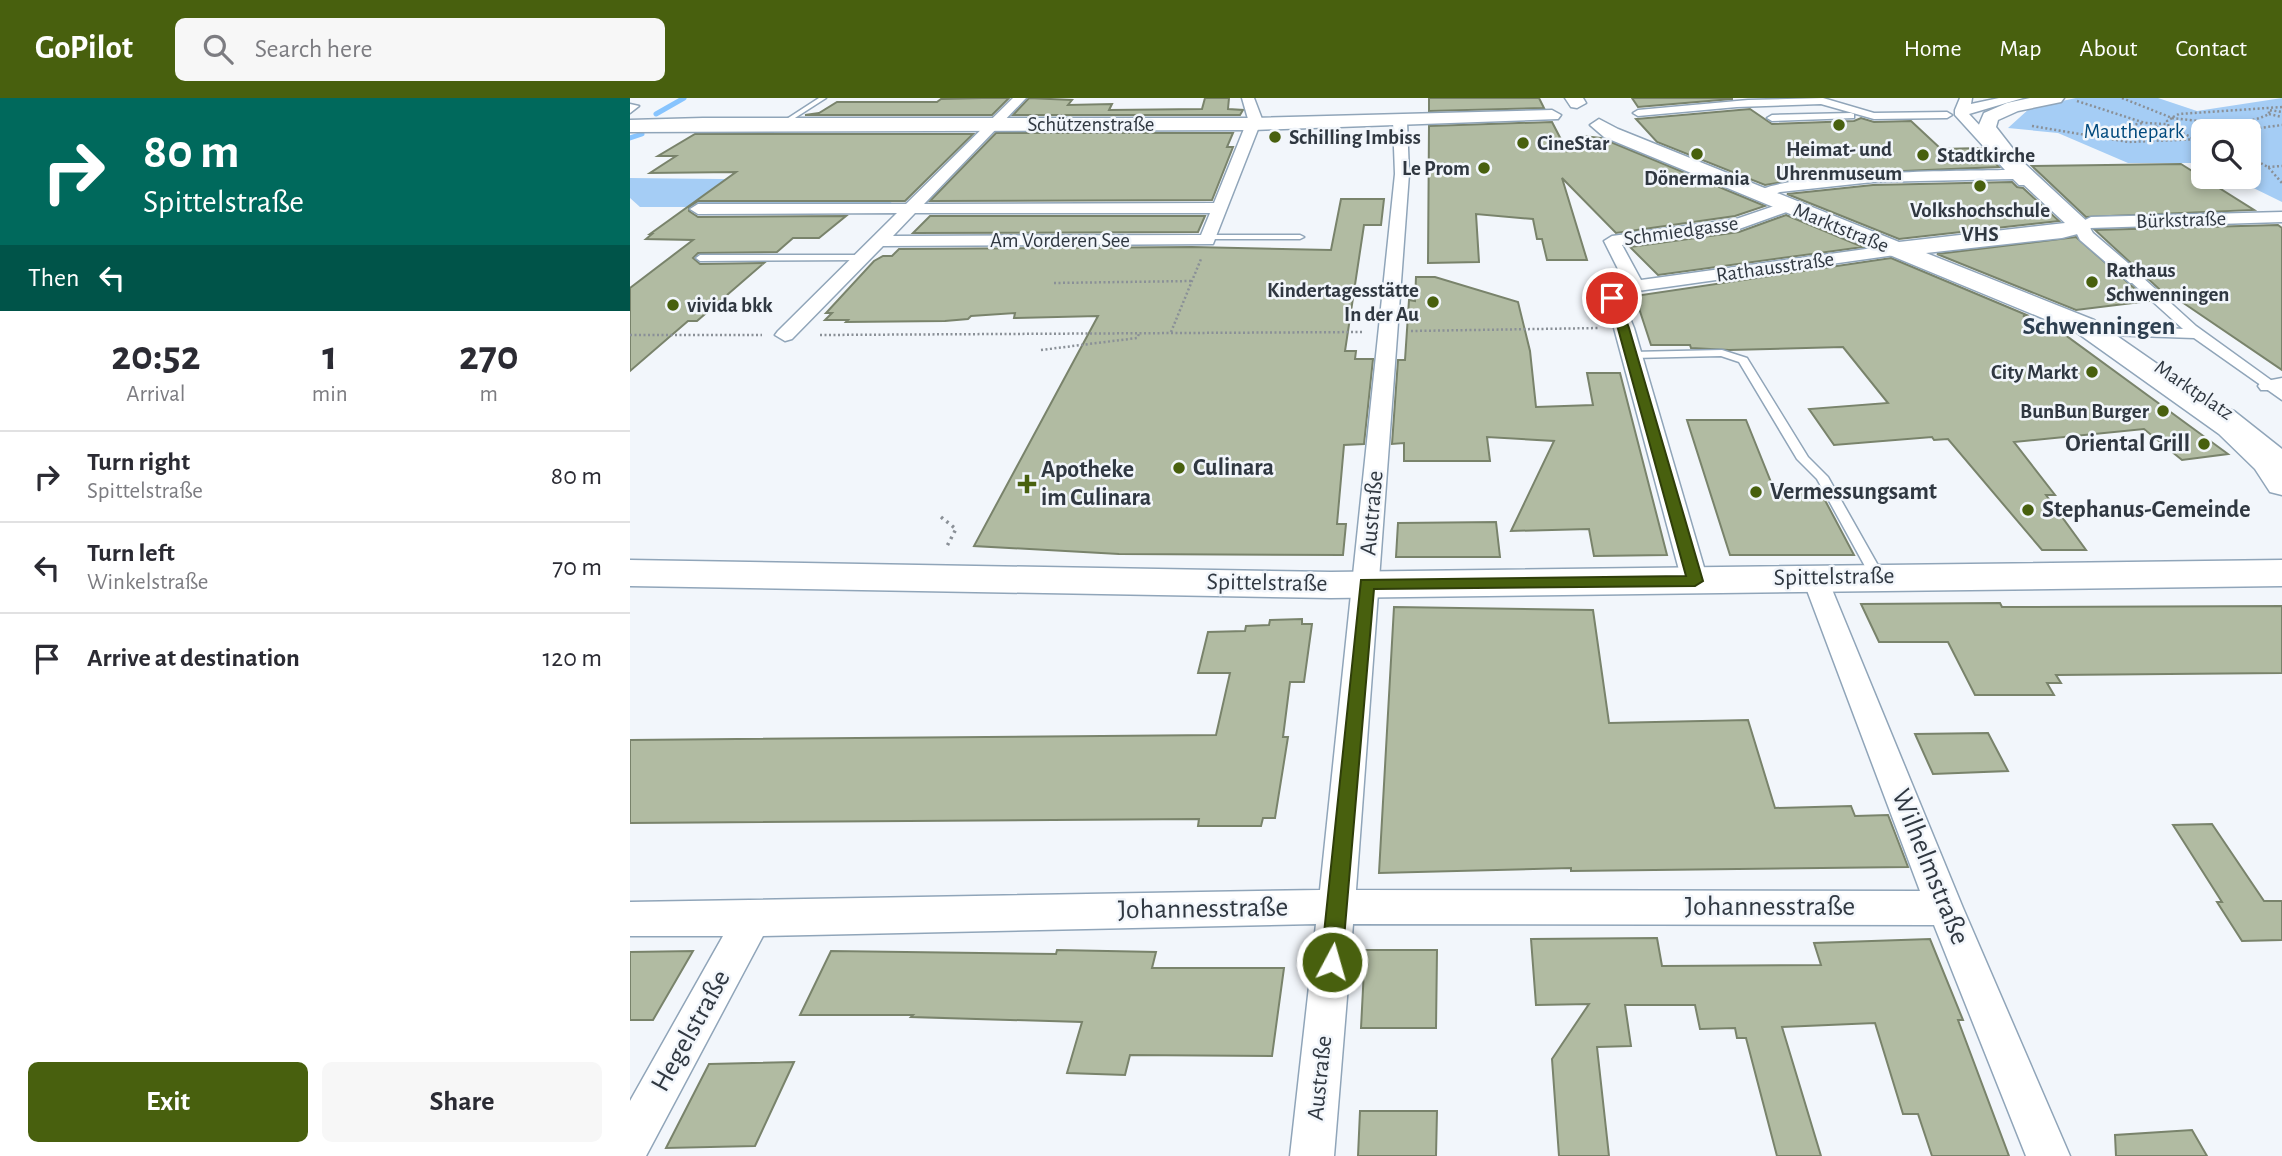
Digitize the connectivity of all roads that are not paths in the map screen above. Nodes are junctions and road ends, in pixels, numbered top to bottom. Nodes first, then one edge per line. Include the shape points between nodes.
1 (823, 98) edge
2 (1020, 98) edge
3 (1248, 98) edge
4 (2017, 98) edge
5 (2055, 98) edge
6 (1819, 100) edge
7 (1575, 101) edge
8 (1743, 102) edge
9 (1601, 105) dead end
10 (1684, 107) dead end
11 (1959, 110) edge
12 (1633, 112) junction
13 (1874, 116) junction
14 (1772, 118) dead end
15 (1400, 121) junction
16 (1564, 121) junction
17 (782, 124) junction
18 (1254, 124) junction
19 (993, 125) junction
20 (1599, 125) junction
21 (630, 126) edge
22 (1990, 131) junction
23 (2021, 174) junction
24 (1760, 195) junction
25 (1789, 206) junction
26 (913, 208) junction
27 (1220, 208) junction
28 (698, 209) dead end
29 (2282, 217) edge
30 (2077, 228) junction
31 (1300, 237) dead end
32 (1208, 239) junction
33 (879, 241) junction
34 (1895, 250) junction
35 (699, 258) dead end
36 (862, 258) junction
37 (2136, 279) joint
38 (1635, 286) junction
39 (2096, 329) junction
40 (2199, 334) junction
41 (785, 335) road end
42 (1632, 355) junction
43 (2277, 388) edge
44 (2278, 467) edge
45 (630, 573) edge
46 (2282, 573) edge
47 (1877, 576) junction
48 (1815, 577) junction
49 (1695, 581) junction
50 (1367, 584) junction
51 (1337, 907) junction
52 (1945, 908) junction
53 (630, 919) edge
54 (753, 919) junction
55 (630, 1143) edge
56 (1312, 1156) edge
57 (2048, 1156) edge

1 - 17 lane
2 - 19 street
3 - 18 street
4 - 11 street
5 - 22 main road via 2006,110
6 - 8 street
6 - 13 street
7 - 9 main road
7 - 16 main road via 1551,112
8 - 12 street via 1698,108 1701,114
10 - 12 street
11 - 13 street
11 - 22 street
11 - 23 street
12 - 20 main road
13 - 14 street
15 - 16 main road, Schützenstraße
15 - 18 main road, Schützenstraße
15 - 50 street, Austraße via 1402,174
16 - 20 main road, Schützenstraße
17 - 19 main road, Schützenstraße
17 - 21 main road, Schützenstraße
18 - 19 main road, Schützenstraße
18 - 27 street
19 - 26 street
20 - 24 main road, Marktstraße
22 - 23 main road
23 - 24 street via 1873,178 1777,188
23 - 30 main road
24 - 25 main road, Marktstraße
25 - 34 main road, Marktstraße
25 - 38 street, Schmiedgasse via 1739,224 1612,241
26 - 27 street, Am Vorderen See
26 - 28 street, Am Vorderen See
26 - 33 street
27 - 32 street
29 - 30 street, Bürkstraße via 2091,222
30 - 34 main road, Rathausstraße
30 - 37 street, Marktplatz
31 - 32 lane
32 - 33 street, Am Vorderen See
33 - 36 street
34 - 38 street, Rathausstraße
34 - 39 main road, Marktstraße
35 - 36 lane
36 - 41 street
37 - 40 street, Marktplatz
38 - 42 street via 1612,298
39 - 40 street, Marktplatz
39 - 44 main road, Marktplatz
40 - 43 street, Marktplatz
42 - 47 lane via 1722,353 1743,360 1803,459 1822,477
42 - 49 street
45 - 50 main road, Spittelstraße
46 - 47 main road, Spittelstraße
47 - 48 main road, Spittelstraße
48 - 49 main road, Spittelstraße
48 - 52 street, Wilhelmstraße
49 - 50 main road, Spittelstraße
50 - 51 street, Austraße
51 - 52 street, Johannesstraße
51 - 54 street, Johannesstraße
51 - 56 street, Austraße
52 - 57 street, Wilhelmstraße
53 - 54 street, Johannesstraße
54 - 55 street, Hegelstraße

